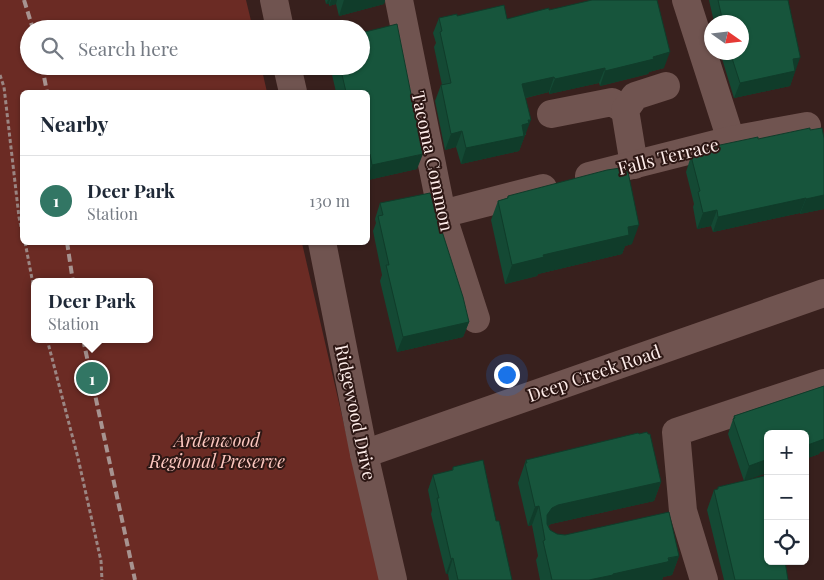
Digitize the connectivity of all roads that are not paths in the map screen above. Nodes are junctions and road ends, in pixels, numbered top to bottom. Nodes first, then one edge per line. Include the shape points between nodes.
1 (274, 0) edge
2 (399, 0) edge
3 (686, 0) edge
4 (278, 20) edge
5 (289, 75) edge
6 (666, 86) dead end
7 (292, 90) edge
8 (625, 110) junction
9 (551, 114) dead end
10 (807, 126) dead end
11 (731, 140) junction
12 (634, 165) junction
13 (442, 214) junction
14 (323, 245) edge
15 (824, 293) edge
16 (476, 319) dead end
17 (824, 382) edge
18 (364, 454) junction
19 (684, 511) junction
20 (656, 517) edge
21 (393, 580) edge
22 (704, 580) edge

1 - 4 street
2 - 13 street, Tacoma Common
3 - 11 street
5 - 7 street
6 - 8 street via 635,96
8 - 9 street via 612,102
8 - 12 street
10 - 11 street, Falls Terrace
11 - 12 street, Falls Terrace
12 - 13 street, Falls Terrace
13 - 16 street, Tacoma Common
14 - 18 street, Ridgewood Drive
15 - 18 street, Deep Creek Road
17 - 19 street via 676,432
18 - 21 street, Ridgewood Drive
19 - 20 street
19 - 22 street

